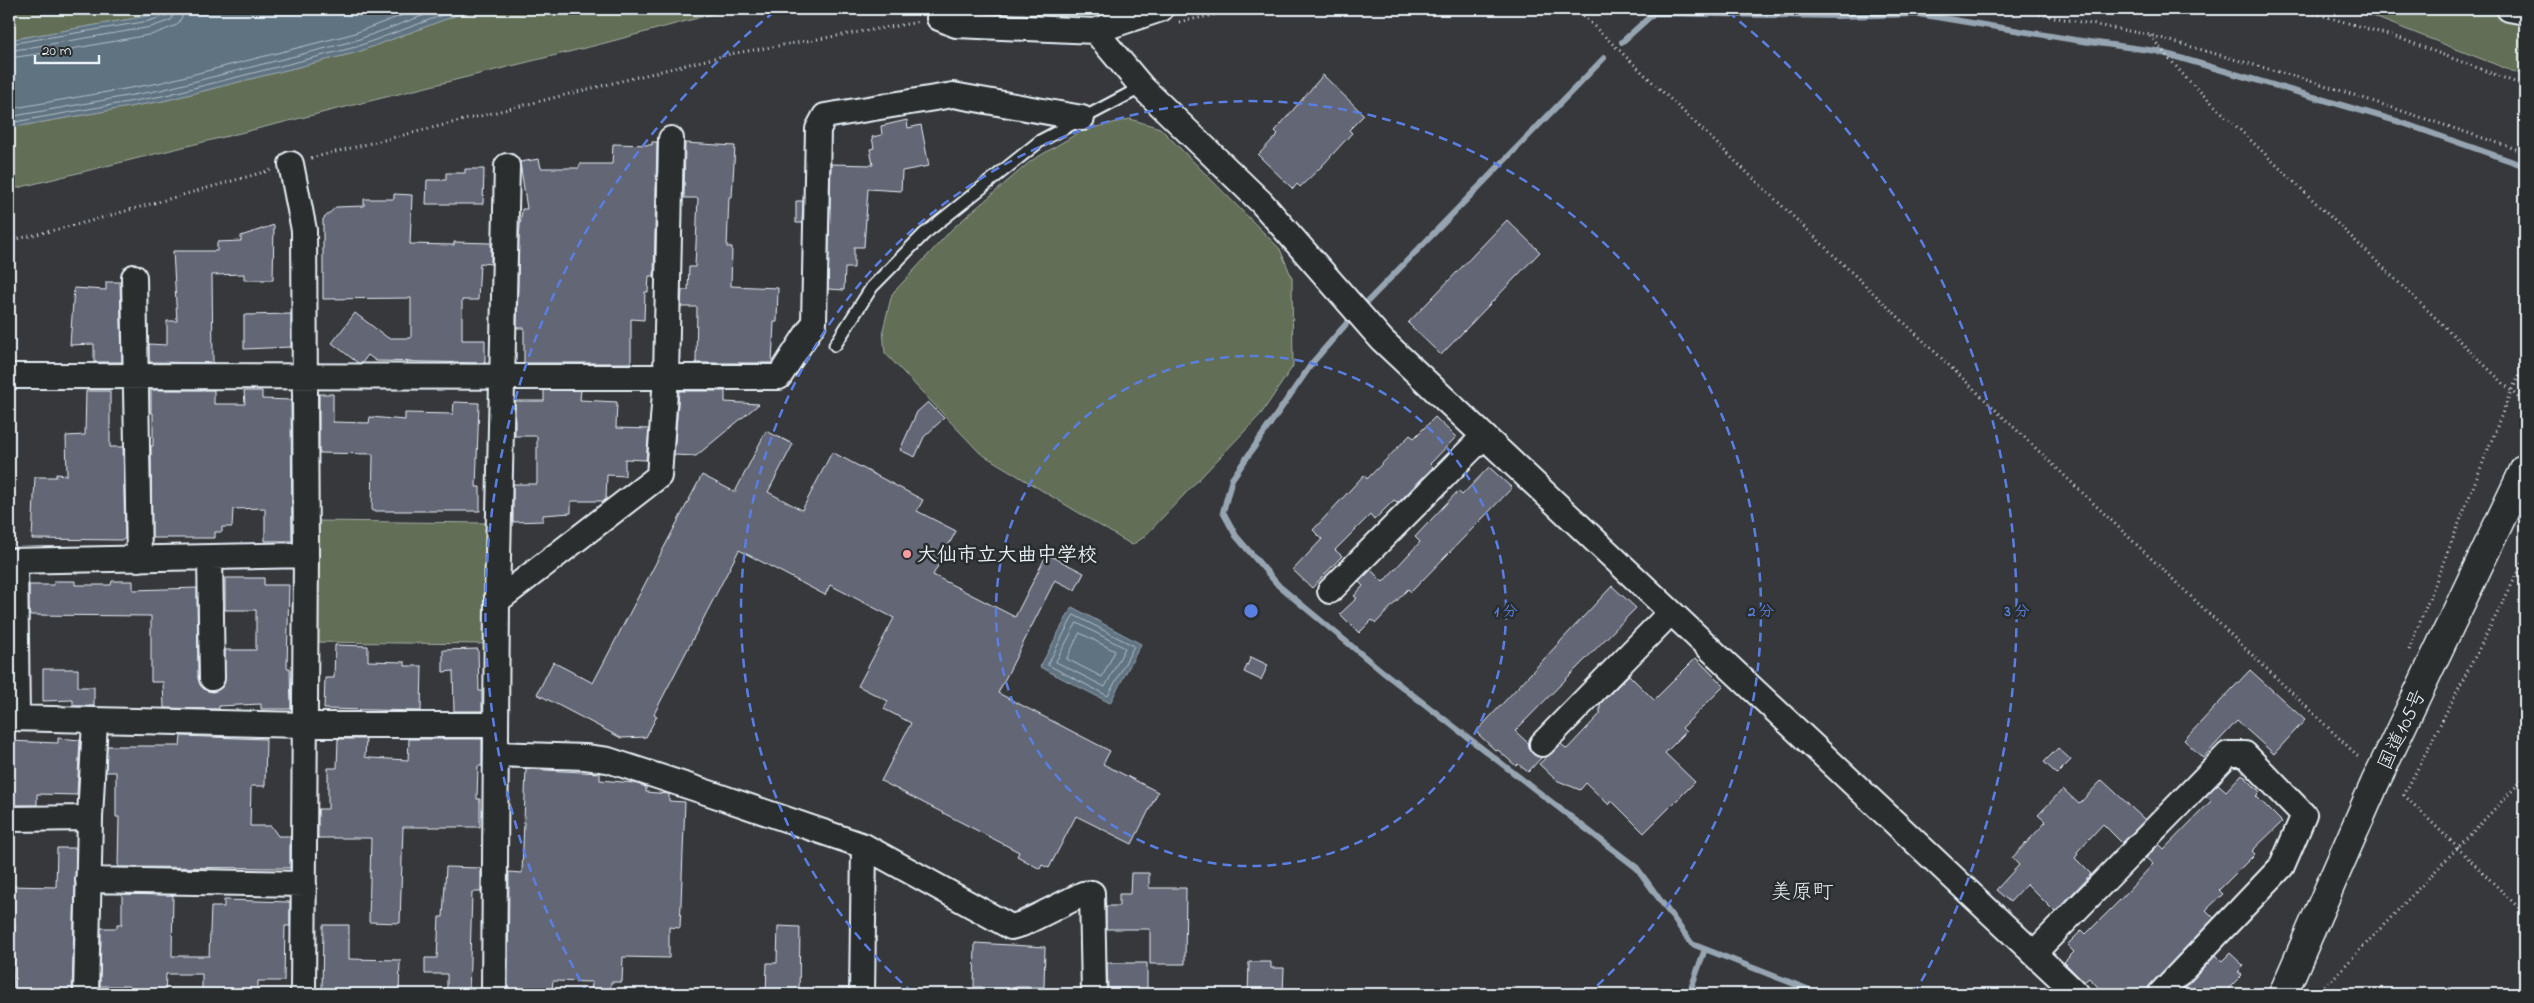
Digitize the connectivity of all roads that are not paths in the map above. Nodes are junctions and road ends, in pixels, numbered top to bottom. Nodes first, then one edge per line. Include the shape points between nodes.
1 (1161, 9) edge
2 (2509, 9) edge
3 (2525, 12) edge
4 (939, 18) road end
5 (1095, 32) junction
6 (1142, 87) junction
7 (1082, 118) junction
8 (671, 139) dead end
9 (291, 164) road end
10 (507, 166) dead end
11 (134, 277) dead end
12 (835, 345) dead end
13 (136, 375) junction
14 (9, 376) edge
15 (305, 377) junction
16 (666, 377) junction
17 (502, 378) junction
18 (1484, 436) junction
19 (2525, 468) edge
20 (306, 555) junction
21 (210, 558) junction
22 (139, 559) junction
23 (12, 561) edge
24 (1330, 591) dead end
25 (498, 601) junction
26 (1671, 612) junction
27 (212, 678) dead end
28 (13, 718) edge
29 (95, 721) junction
30 (305, 725) junction
31 (496, 725) junction
32 (1542, 744) dead end
33 (496, 754) junction
34 (90, 818) junction
35 (9, 819) edge
36 (864, 846) junction
37 (88, 880) junction
38 (304, 884) junction
39 (2034, 953) junction
40 (86, 994) edge
41 (303, 994) edge
42 (494, 994) edge
43 (862, 994) edge
44 (1094, 994) edge
45 (2077, 994) edge
46 (2160, 994) edge
47 (2283, 994) edge

1 - 5 street
2 - 3 street
4 - 5 street via 956,25
5 - 6 street
6 - 7 lane
6 - 18 street via 1261,202 1382,340
7 - 12 lane via 1040,140 924,234 872,287
7 - 16 street via 953,96 825,116 818,129 814,323 779,377
8 - 16 street
9 - 15 street via 304,230
10 - 17 street
11 - 13 street
13 - 14 street
13 - 15 street
13 - 22 street
15 - 17 street
15 - 20 street
16 - 17 street
16 - 25 street via 659,476
17 - 25 street
18 - 24 street
18 - 26 street
19 - 47 highway, 国道105号 via 2375,783
20 - 21 street
20 - 30 street
21 - 22 street
21 - 27 street
22 - 23 street
23 - 28 street
25 - 31 street
26 - 32 street
26 - 39 street
28 - 29 street
29 - 30 street
29 - 34 street
30 - 31 street
30 - 38 street
31 - 33 street
33 - 36 street via 585,756 608,760
33 - 42 street
34 - 35 street
34 - 37 street
36 - 43 street
36 - 44 street via 1011,927 1082,894 1092,893
37 - 38 street
37 - 40 street
38 - 41 street
39 - 45 street
39 - 46 street via 2228,754 2245,754 2304,815 2282,866

